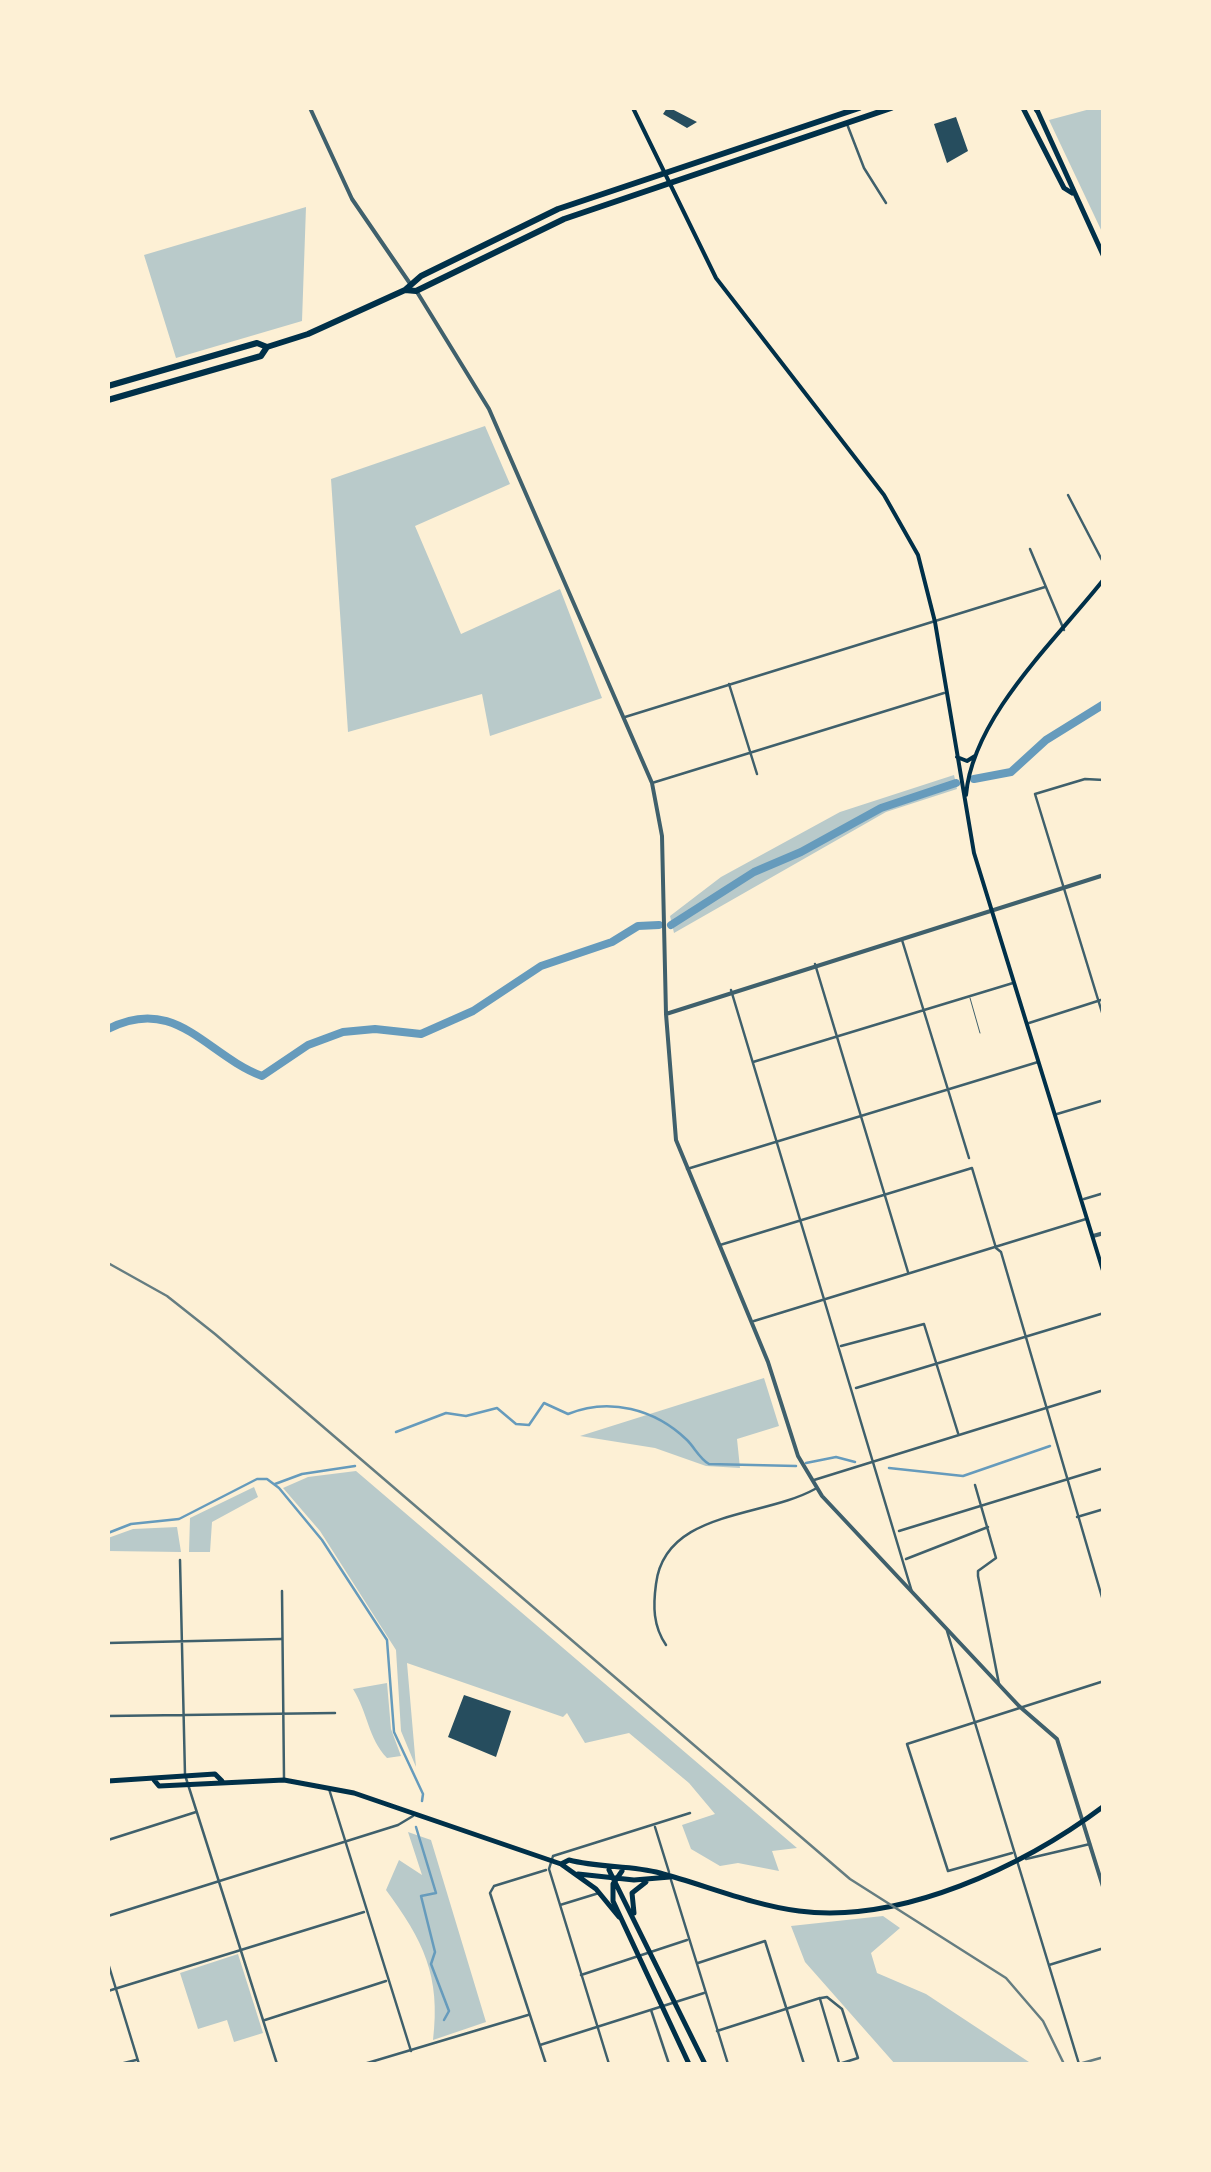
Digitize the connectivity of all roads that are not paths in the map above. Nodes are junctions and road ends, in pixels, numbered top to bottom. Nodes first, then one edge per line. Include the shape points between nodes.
1 (310, 108) edge
2 (633, 108) edge
3 (859, 108) edge
4 (891, 108) edge
5 (1023, 108) edge
6 (1037, 108) edge
7 (846, 124) junction
8 (662, 173) junction
9 (667, 183) junction
10 (1072, 193) junction
11 (886, 203) dead end
12 (1104, 257) edge
13 (410, 282) junction
14 (405, 290) junction
15 (416, 291) junction
16 (268, 346) junction
17 (120, 382) junction
18 (108, 386) edge
19 (124, 395) junction
20 (108, 400) edge
21 (1068, 495) dead end
22 (1030, 549) dead end
23 (1104, 564) edge
24 (1104, 580) edge
25 (1046, 587) junction
26 (935, 622) junction
27 (1064, 630) junction
28 (729, 684) junction
29 (946, 692) junction
30 (624, 717) junction
31 (750, 752) junction
32 (975, 756) junction
33 (957, 757) junction
34 (756, 774) dead end
35 (1104, 780) edge
36 (652, 782) junction
37 (966, 805) junction
38 (1104, 875) edge
39 (1062, 887) junction
40 (992, 910) junction
41 (902, 940) junction
42 (816, 964) junction
43 (1014, 982) junction
44 (731, 990) junction
45 (970, 996) junction
46 (1104, 999) edge
47 (1098, 1001) junction
48 (923, 1010) junction
49 (666, 1014) junction
50 (1104, 1019) edge
51 (1028, 1024) junction
52 (980, 1033) dead end
53 (837, 1036) junction
54 (1039, 1062) junction
55 (752, 1063) junction
56 (948, 1089) junction
57 (1104, 1100) edge
58 (1056, 1114) junction
59 (862, 1115) junction
60 (776, 1142) junction
61 (969, 1158) dead end
62 (687, 1169) junction
63 (1104, 1193) edge
64 (885, 1194) junction
65 (1082, 1200) junction
66 (1087, 1218) junction
67 (800, 1220) junction
68 (1104, 1233) edge
69 (1093, 1236) junction
70 (718, 1246) junction
71 (996, 1248) junction
72 (909, 1274) junction
73 (1104, 1274) edge
74 (826, 1299) junction
75 (1104, 1313) edge
76 (751, 1322) junction
77 (1024, 1337) junction
78 (841, 1346) junction
79 (938, 1362) junction
80 (854, 1389) junction
81 (1104, 1390) edge
82 (1044, 1408) junction
83 (958, 1435) junction
84 (876, 1459) junction
85 (1104, 1468) edge
86 (1066, 1479) junction
87 (811, 1480) junction
88 (975, 1485) dead end
89 (816, 1488) junction
90 (982, 1505) junction
91 (1104, 1509) edge
92 (1077, 1517) junction
93 (989, 1526) junction
94 (897, 1532) junction
95 (905, 1559) junction
96 (180, 1560) dead end
97 (282, 1591) dead end
98 (912, 1593) junction
99 (1102, 1594) edge
100 (1104, 1604) edge
101 (947, 1629) junction
102 (282, 1639) junction
103 (181, 1642) junction
104 (108, 1643) edge
105 (666, 1645) dead end
106 (1104, 1681) edge
107 (999, 1685) junction
108 (1018, 1706) junction
109 (284, 1713) junction
110 (335, 1713) dead end
111 (183, 1714) junction
112 (108, 1716) edge
113 (972, 1722) junction
114 (186, 1775) junction
115 (154, 1780) junction
116 (284, 1780) junction
117 (222, 1781) junction
118 (108, 1782) edge
119 (190, 1786) junction
120 (329, 1787) junction
121 (1104, 1806) edge
122 (198, 1811) junction
123 (690, 1813) dead end
124 (415, 1815) junction
125 (1083, 1821) junction
126 (654, 1824) junction
127 (108, 1840) edge
128 (344, 1842) junction
129 (1090, 1844) junction
130 (1102, 1851) edge
131 (1013, 1852) junction
132 (1093, 1853) junction
133 (552, 1861) junction
134 (1020, 1861) junction
135 (561, 1864) junction
136 (604, 1868) junction
137 (549, 1869) junction
138 (625, 1869) junction
139 (570, 1872) junction
140 (670, 1877) junction
141 (615, 1879) junction
142 (651, 1880) junction
143 (220, 1881) junction
144 (1103, 1886) edge
145 (600, 1893) junction
146 (560, 1905) junction
147 (366, 1911) junction
148 (108, 1916) edge
149 (619, 1918) junction
150 (635, 1920) junction
151 (689, 1939) junction
152 (1104, 1948) edge
153 (242, 1950) junction
154 (651, 1952) junction
155 (638, 1956) junction
156 (108, 1963) edge
157 (696, 1963) junction
158 (1049, 1965) junction
159 (581, 1975) junction
160 (388, 1981) junction
161 (115, 1989) junction
162 (108, 1992) edge
163 (705, 1992) junction
164 (820, 1998) junction
165 (675, 2002) junction
166 (662, 2006) junction
167 (786, 2009) junction
168 (651, 2010) junction
169 (530, 2015) junction
170 (263, 2020) junction
171 (598, 2027) junction
172 (717, 2031) junction
173 (540, 2046) junction
174 (410, 2050) junction
175 (138, 2062) edge
176 (120, 2064) edge
177 (277, 2064) edge
178 (364, 2064) edge
179 (546, 2064) edge
180 (609, 2064) edge
181 (668, 2064) edge
182 (689, 2064) edge
183 (705, 2064) edge
184 (728, 2064) edge
185 (804, 2064) edge
186 (839, 2064) edge
187 (1079, 2064) edge

1 - 13 street via 358,208
2 - 8 main road
3 - 8 highway
4 - 7 highway
5 - 10 main road
6 - 10 main road
7 - 9 highway
7 - 11 street
8 - 9 main road
8 - 13 highway via 558,209
9 - 15 highway via 549,225
9 - 26 main road via 724,290 897,514 918,555
10 - 12 main road
13 - 14 highway
13 - 15 street
14 - 15 highway
14 - 16 highway via 331,326
15 - 30 street via 489,409
16 - 17 highway via 257,343
16 - 19 highway via 261,356
17 - 18 highway
17 - 19 highway
19 - 20 highway
21 - 23 street
22 - 25 street
24 - 27 main road
25 - 26 street
25 - 27 street
26 - 28 street
26 - 29 main road
27 - 32 main road via 997,714
28 - 30 street
28 - 31 street
29 - 31 street
29 - 33 main road
30 - 36 street
31 - 34 street
31 - 36 street
32 - 33 main road
32 - 37 main road
33 - 37 main road
35 - 39 street via 1035,794
36 - 49 street via 662,836
37 - 40 main road
38 - 39 street
39 - 40 street
39 - 47 street
40 - 41 street
40 - 43 main road
41 - 42 street
41 - 48 street
42 - 44 street
42 - 53 street
43 - 45 street
43 - 51 main road
44 - 49 street
44 - 55 street
45 - 48 street
45 - 52 lane
46 - 47 street
47 - 50 street
47 - 51 street
48 - 53 street
48 - 56 street
49 - 62 street via 674,1130
51 - 54 main road
53 - 55 street
53 - 59 street
54 - 56 street
54 - 58 main road
55 - 60 street
56 - 59 street
56 - 61 street
57 - 58 street
58 - 65 main road
59 - 60 street
59 - 64 street
60 - 62 street
60 - 67 street
62 - 70 street
63 - 65 street
64 - 67 street
64 - 71 street via 972,1168
64 - 72 street
65 - 66 main road
66 - 69 main road
66 - 71 street
67 - 70 street
67 - 74 street
68 - 69 street
69 - 73 main road
70 - 76 street
71 - 72 street
71 - 77 street
72 - 74 street
74 - 76 street
74 - 78 street
75 - 77 street
76 - 87 street
77 - 79 street
77 - 82 street
78 - 79 street via 924,1324
78 - 80 street
79 - 80 street
79 - 83 street
80 - 84 street
81 - 82 street
82 - 83 street
82 - 86 street
83 - 84 street
84 - 87 street
84 - 94 street
85 - 86 street
86 - 90 street
86 - 92 street
87 - 89 street
88 - 90 street
89 - 98 street
89 - 105 street via 714,1522 669,1547 654,1600
90 - 93 street
90 - 94 street
91 - 92 street
92 - 99 street
93 - 95 street
93 - 107 street via 996,1558 978,1576
94 - 95 street
95 - 98 street
96 - 103 street
97 - 102 street
98 - 101 street
99 - 100 street
101 - 107 street
101 - 113 street
102 - 103 street
102 - 109 street
103 - 104 street
103 - 111 street
106 - 108 street
107 - 108 street
108 - 113 street
108 - 125 street via 1057,1739
109 - 110 street
109 - 111 street
109 - 116 street
111 - 112 street
111 - 114 street
113 - 131 street
113 - 131 street via 908,1744 950,1872
114 - 115 main road via 160,1774
114 - 117 main road via 215,1774
114 - 119 street
115 - 118 main road
115 - 119 main road
116 - 117 main road
116 - 120 main road
117 - 119 main road
119 - 122 street
120 - 124 main road
120 - 128 street
121 - 125 main road
122 - 127 street
122 - 143 street
123 - 126 street
124 - 128 street
124 - 133 main road
125 - 129 street
125 - 134 main road
126 - 133 street
126 - 140 street
128 - 143 street
128 - 147 street
129 - 132 street
129 - 134 street
130 - 132 street
131 - 134 street
132 - 144 street
133 - 135 main road
133 - 137 street
134 - 140 main road via 902,1902 846,1912 784,1909
134 - 158 street
135 - 136 main road
135 - 139 main road
136 - 138 main road
136 - 141 main road
137 - 146 street
137 - 169 street via 490,1890
138 - 140 main road
138 - 141 main road
139 - 141 main road
139 - 145 main road
140 - 142 main road
140 - 151 street
141 - 142 main road
141 - 149 main road via 611,1894
141 - 150 main road
142 - 150 main road via 632,1893
143 - 148 street
143 - 153 street
145 - 146 street
145 - 149 main road
146 - 159 street
147 - 153 street
147 - 160 street
149 - 155 main road
150 - 154 main road
151 - 154 street
151 - 157 street
152 - 158 street
153 - 161 street
153 - 170 street
154 - 155 street
154 - 165 main road
155 - 159 street
155 - 166 main road
156 - 161 street
157 - 163 street
157 - 167 street via 765,1941
158 - 187 street
159 - 171 street
160 - 170 street
160 - 174 street
161 - 162 street
161 - 175 street
163 - 165 street
163 - 172 street
164 - 167 street
164 - 186 street
164 - 186 street via 842,2009 858,2058
165 - 166 street
165 - 183 main road
166 - 168 street
166 - 182 main road
167 - 172 street
167 - 185 street
168 - 171 street
168 - 181 street
169 - 173 street
169 - 174 street
170 - 177 street
171 - 173 street
171 - 180 street
172 - 184 street
173 - 179 street
174 - 178 street
175 - 176 street

